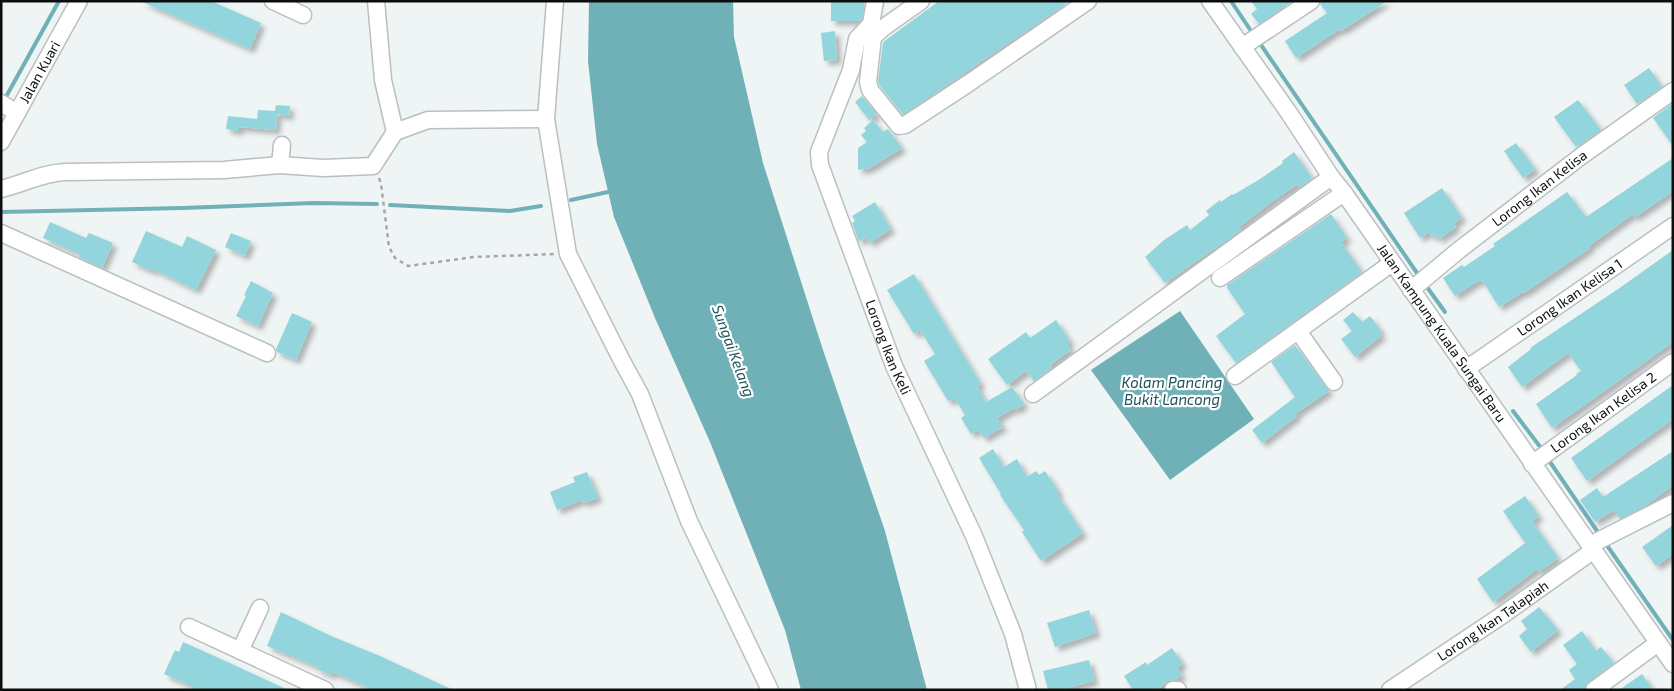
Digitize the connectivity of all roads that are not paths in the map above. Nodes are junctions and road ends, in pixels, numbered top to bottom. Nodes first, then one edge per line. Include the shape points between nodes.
1 (79, 1) edge
2 (273, 1) edge
3 (376, 1) edge
4 (555, 1) edge
5 (875, 1) edge
6 (921, 1) edge
7 (1088, 1) edge
8 (1210, 1) edge
9 (1311, 1) edge
10 (303, 15) dead end
11 (1251, 40) junction
12 (1673, 92) edge
13 (1, 103) edge
14 (17, 113) junction
15 (546, 118) junction
16 (395, 132) junction
17 (1, 142) edge
18 (282, 146) dead end
19 (280, 165) junction
20 (1331, 177) junction
21 (1, 189) edge
22 (1344, 193) junction
23 (1673, 226) edge
24 (1, 233) edge
25 (1392, 264) junction
26 (1220, 278) dead end
27 (1411, 290) junction
28 (1298, 331) junction
29 (267, 353) dead end
30 (1673, 362) edge
31 (1466, 369) junction
32 (1235, 376) dead end
33 (1334, 382) dead end
34 (1033, 394) dead end
35 (1532, 464) junction
36 (1673, 502) edge
37 (1592, 547) junction
38 (260, 608) dead end
39 (188, 627) dead end
40 (1658, 643) junction
41 (240, 650) junction
42 (1673, 664) edge
43 (325, 690) edge
44 (770, 690) edge
45 (1028, 690) edge
46 (1173, 690) edge
47 (1178, 690) edge
48 (1390, 690) edge
49 (1594, 690) edge

1 - 14 street, Jalan Kuari
2 - 10 street
3 - 16 street via 383,80
4 - 15 street
5 - 45 street, Lorong Ikan Keli via 871,24 857,39 851,70 819,152 820,165 894,366 974,536 1009,625
6 - 7 street via 873,38 870,90 899,126 906,125
8 - 11 street, Jalan Kampung Kuala Sungai Baru
9 - 11 street
11 - 20 street, Jalan Kampung Kuala Sungai Baru via 1289,113
12 - 27 street, Lorong Ikan Kelisa via 1580,157
13 - 14 street
14 - 17 street, Jalan Kuari
15 - 16 street via 428,120
15 - 44 street via 568,254 640,394 689,521
16 - 19 street via 373,166 316,168
18 - 19 street
19 - 21 street via 224,170 51,173
20 - 22 street, Jalan Kampung Kuala Sungai Baru
20 - 34 street
22 - 25 street, Jalan Kampung Kuala Sungai Baru
22 - 26 street
23 - 31 street, Lorong Ikan Kelisa 1
24 - 29 street
25 - 27 street, Jalan Kampung Kuala Sungai Baru
25 - 28 street
27 - 31 street, Jalan Kampung Kuala Sungai Baru
28 - 32 street
28 - 33 street
30 - 35 street, Lorong Ikan Kelisa 2
31 - 35 street, Jalan Kampung Kuala Sungai Baru
35 - 37 street, Jalan Kampung Kuala Sungai Baru
36 - 37 street, Lorong Ikan Talapiah
37 - 40 street, Jalan Kampung Kuala Sungai Baru
37 - 48 street, Lorong Ikan Talapiah via 1504,614
38 - 41 street
39 - 41 street
40 - 42 street, Jalan Kampung Kuala Sungai Baru
40 - 49 street
41 - 43 street
46 - 47 street

